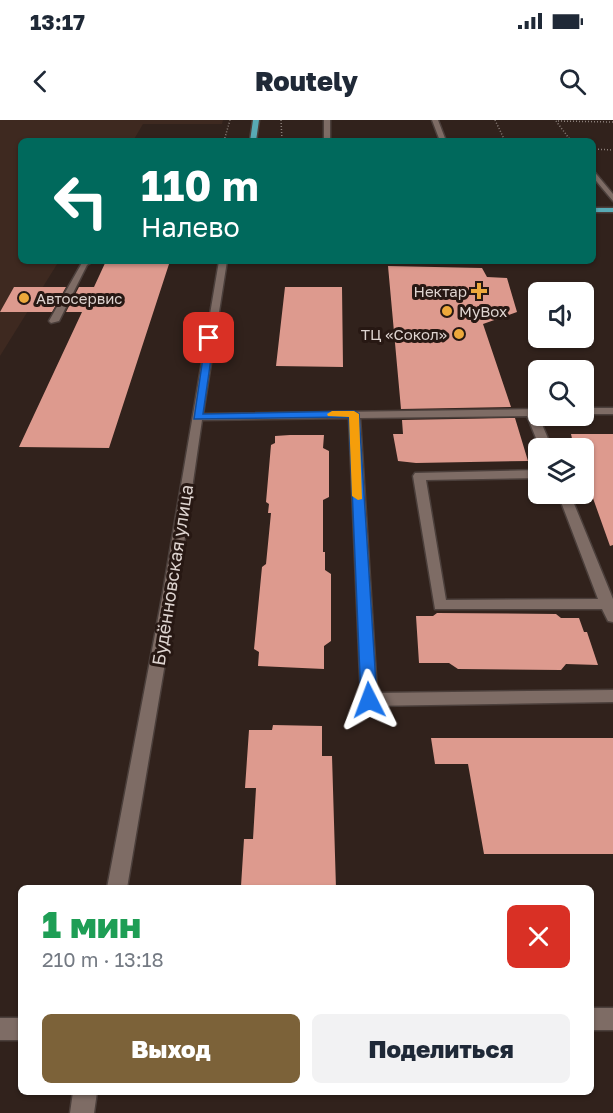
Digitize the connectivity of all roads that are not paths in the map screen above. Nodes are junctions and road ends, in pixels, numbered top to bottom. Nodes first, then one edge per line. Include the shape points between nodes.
1 (256, 120) edge
2 (327, 120) edge
3 (435, 120) edge
4 (253, 138) edge
5 (327, 138) edge
6 (442, 138) edge
7 (596, 176) edge
8 (613, 199) edge
9 (596, 210) edge
10 (613, 210) edge
11 (84, 264) edge
12 (222, 264) edge
13 (54, 321) dead end
14 (594, 411) edge
15 (613, 411) edge
16 (528, 412) edge
17 (354, 414) junction
18 (197, 417) junction
19 (528, 474) edge
20 (568, 504) edge
21 (610, 610) edge
22 (613, 696) edge
23 (118, 885) edge
24 (594, 1019) edge
25 (613, 1019) edge
26 (0, 1029) edge
27 (18, 1029) edge
28 (85, 1095) edge
29 (82, 1113) edge

1 - 4 main road
2 - 5 street
3 - 6 street
7 - 8 street
9 - 10 main road
11 - 13 street
12 - 18 street, Будённовская улица
14 - 15 street
16 - 17 street
17 - 18 street
17 - 22 street via 369,700
18 - 23 street, Будённовская улица
19 - 21 street via 419,476 440,605
20 - 21 street
24 - 25 street
26 - 27 street
28 - 29 street

